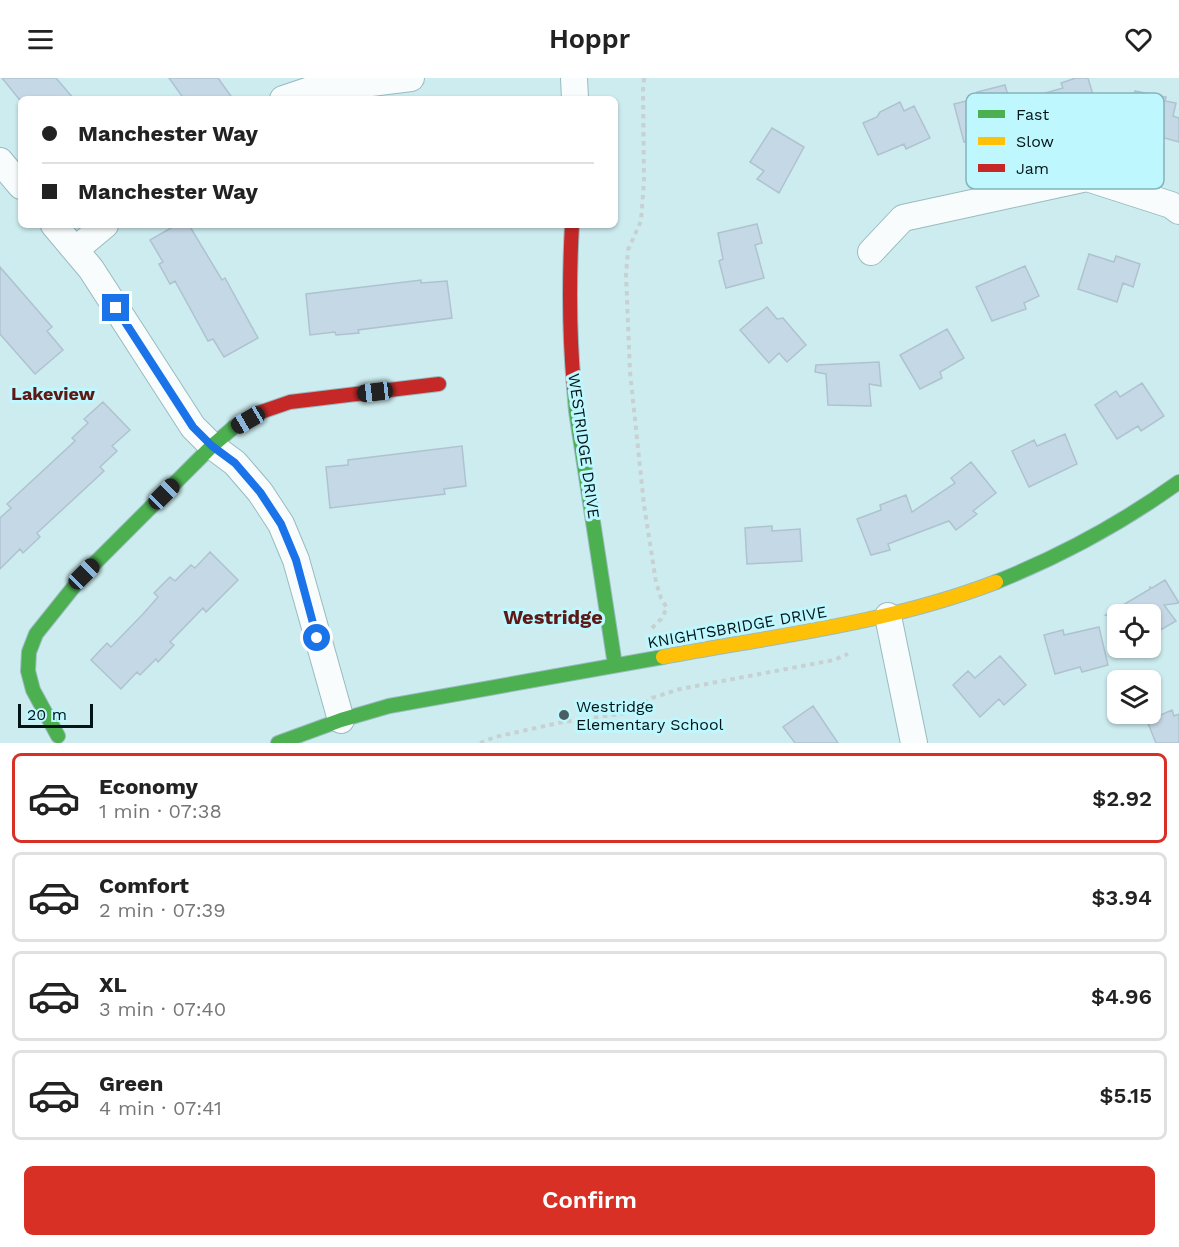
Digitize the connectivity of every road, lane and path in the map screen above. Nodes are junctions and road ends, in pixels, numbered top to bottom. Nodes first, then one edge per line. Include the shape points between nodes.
1 (411, 78) edge
2 (574, 78) edge
3 (644, 78) edge
4 (297, 89) edge
5 (574, 96) edge
6 (0, 161) edge
7 (18, 182) edge
8 (1036, 189) edge
9 (1121, 189) edge
10 (1179, 211) edge
11 (57, 228) edge
12 (101, 228) edge
13 (572, 228) edge
14 (75, 250) junction
15 (871, 252) dead end
16 (439, 384) dead end
17 (212, 446) junction
18 (1179, 482) edge
19 (888, 616) junction
20 (849, 623) junction
21 (646, 634) dead end
22 (615, 665) junction
23 (341, 720) junction
24 (58, 736) dead end
25 (278, 743) edge
26 (480, 743) edge
27 (914, 743) edge

1 - 4 street
2 - 5 street
3 - 21 path via 641,221 628,250 626,275 630,372 656,582 667,608
6 - 7 street
8 - 15 street via 903,218
9 - 10 street
11 - 14 street
12 - 14 street
13 - 22 street, WESTRIDGE DRIVE via 570,340 576,411
14 - 17 street via 91,268 193,427
16 - 17 street via 290,402 234,427
17 - 23 street via 235,463 281,524 296,560
17 - 24 street via 84,574 36,634 29,652 28,671 33,690
18 - 19 street, KNIGHTSBRIDGE DRIVE via 1096,535 1021,572 956,597
19 - 20 street, KNIGHTSBRIDGE DRIVE
19 - 27 street
20 - 22 street, KNIGHTSBRIDGE DRIVE
20 - 26 path via 852,653 834,660 680,689 652,699 634,712 563,722
22 - 23 street, KNIGHTSBRIDGE DRIVE via 389,706
23 - 25 street, KNIGHTSBRIDGE DRIVE

